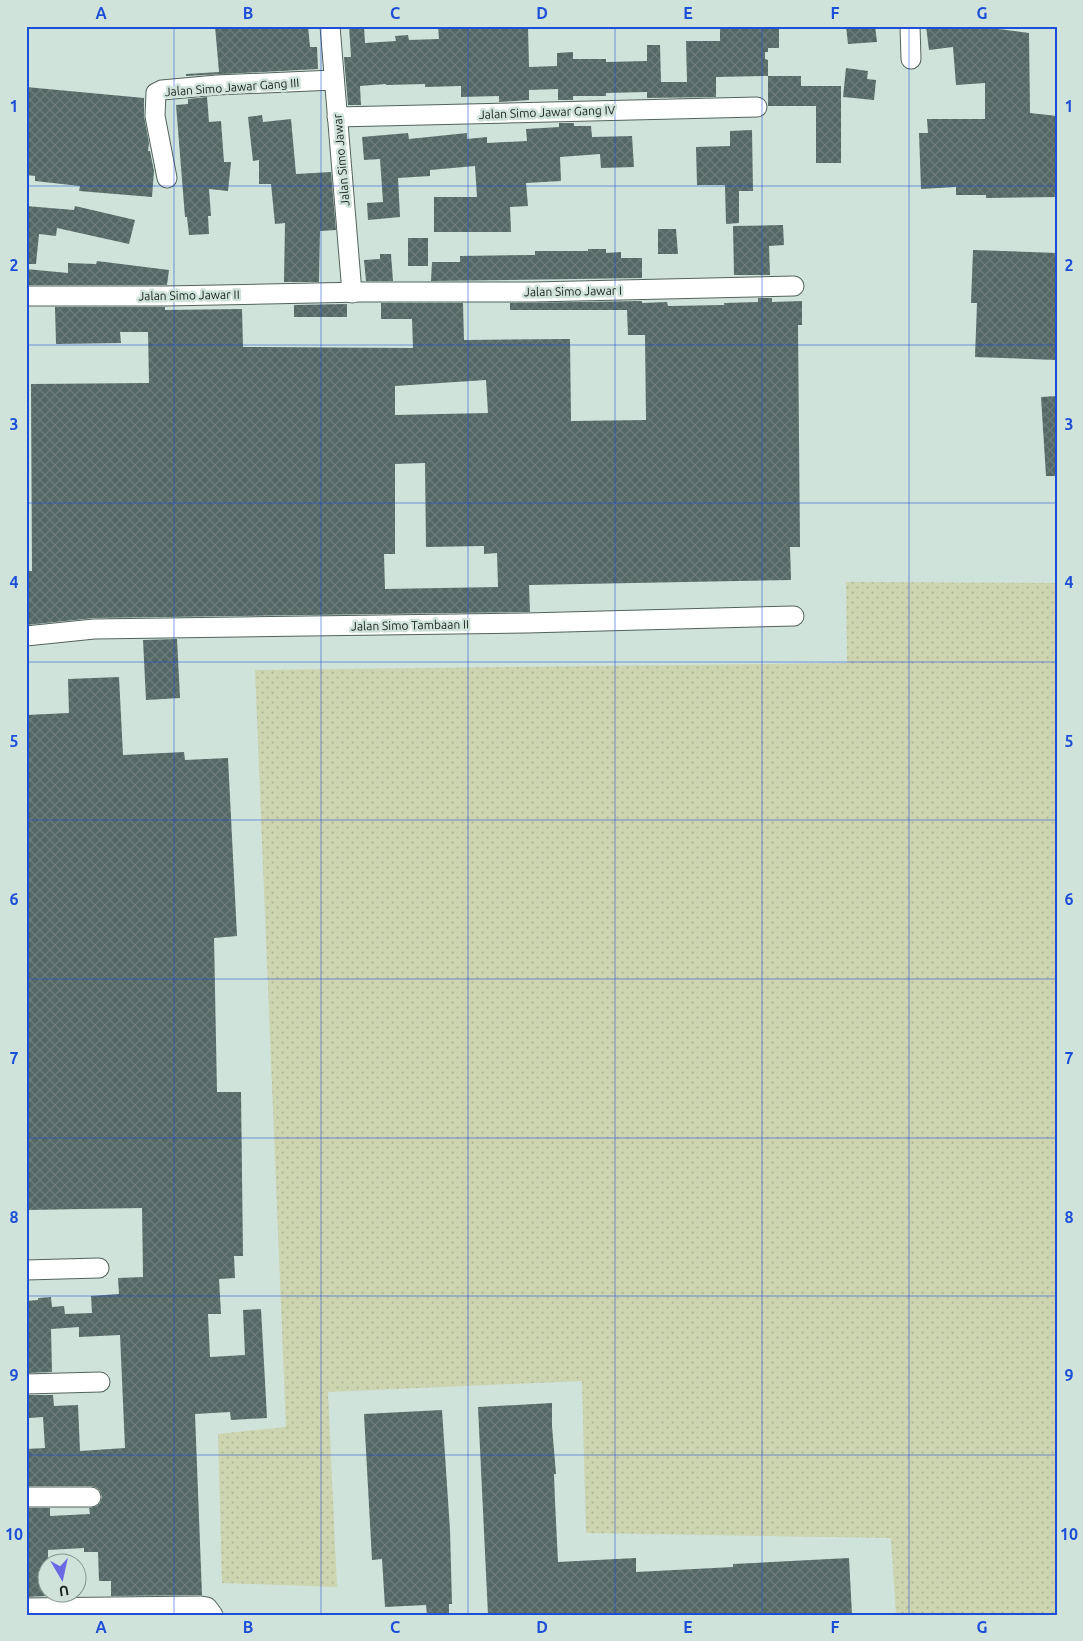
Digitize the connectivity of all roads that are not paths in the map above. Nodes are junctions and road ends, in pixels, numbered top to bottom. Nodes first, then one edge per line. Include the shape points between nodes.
1 (330, 26) edge
2 (910, 26) edge
3 (911, 59) dead end
4 (334, 80) junction
5 (757, 107) dead end
6 (337, 118) junction
7 (167, 178) dead end
8 (794, 286) dead end
9 (352, 293) junction
10 (26, 296) edge
11 (794, 616) dead end
12 (26, 636) edge
13 (99, 1268) dead end
14 (26, 1270) edge
15 (100, 1382) dead end
16 (26, 1384) edge
17 (26, 1496) edge
18 (91, 1497) dead end
19 (26, 1608) edge
20 (213, 1615) edge

1 - 4 street, Jalan Simo Jawar
2 - 3 street
4 - 6 street, Jalan Simo Jawar
4 - 7 street, Jalan Simo Jawar Gang III via 162,90 156,93 155,116
5 - 6 street, Jalan Simo Jawar Gang IV
6 - 9 street, Jalan Simo Jawar
8 - 9 street, Jalan Simo Jawar I
9 - 10 street, Jalan Simo Jawar II
11 - 12 street, Jalan Simo Tambaan II via 94,629
13 - 14 street
15 - 16 street
17 - 18 street
19 - 20 street via 201,1606 208,1607

